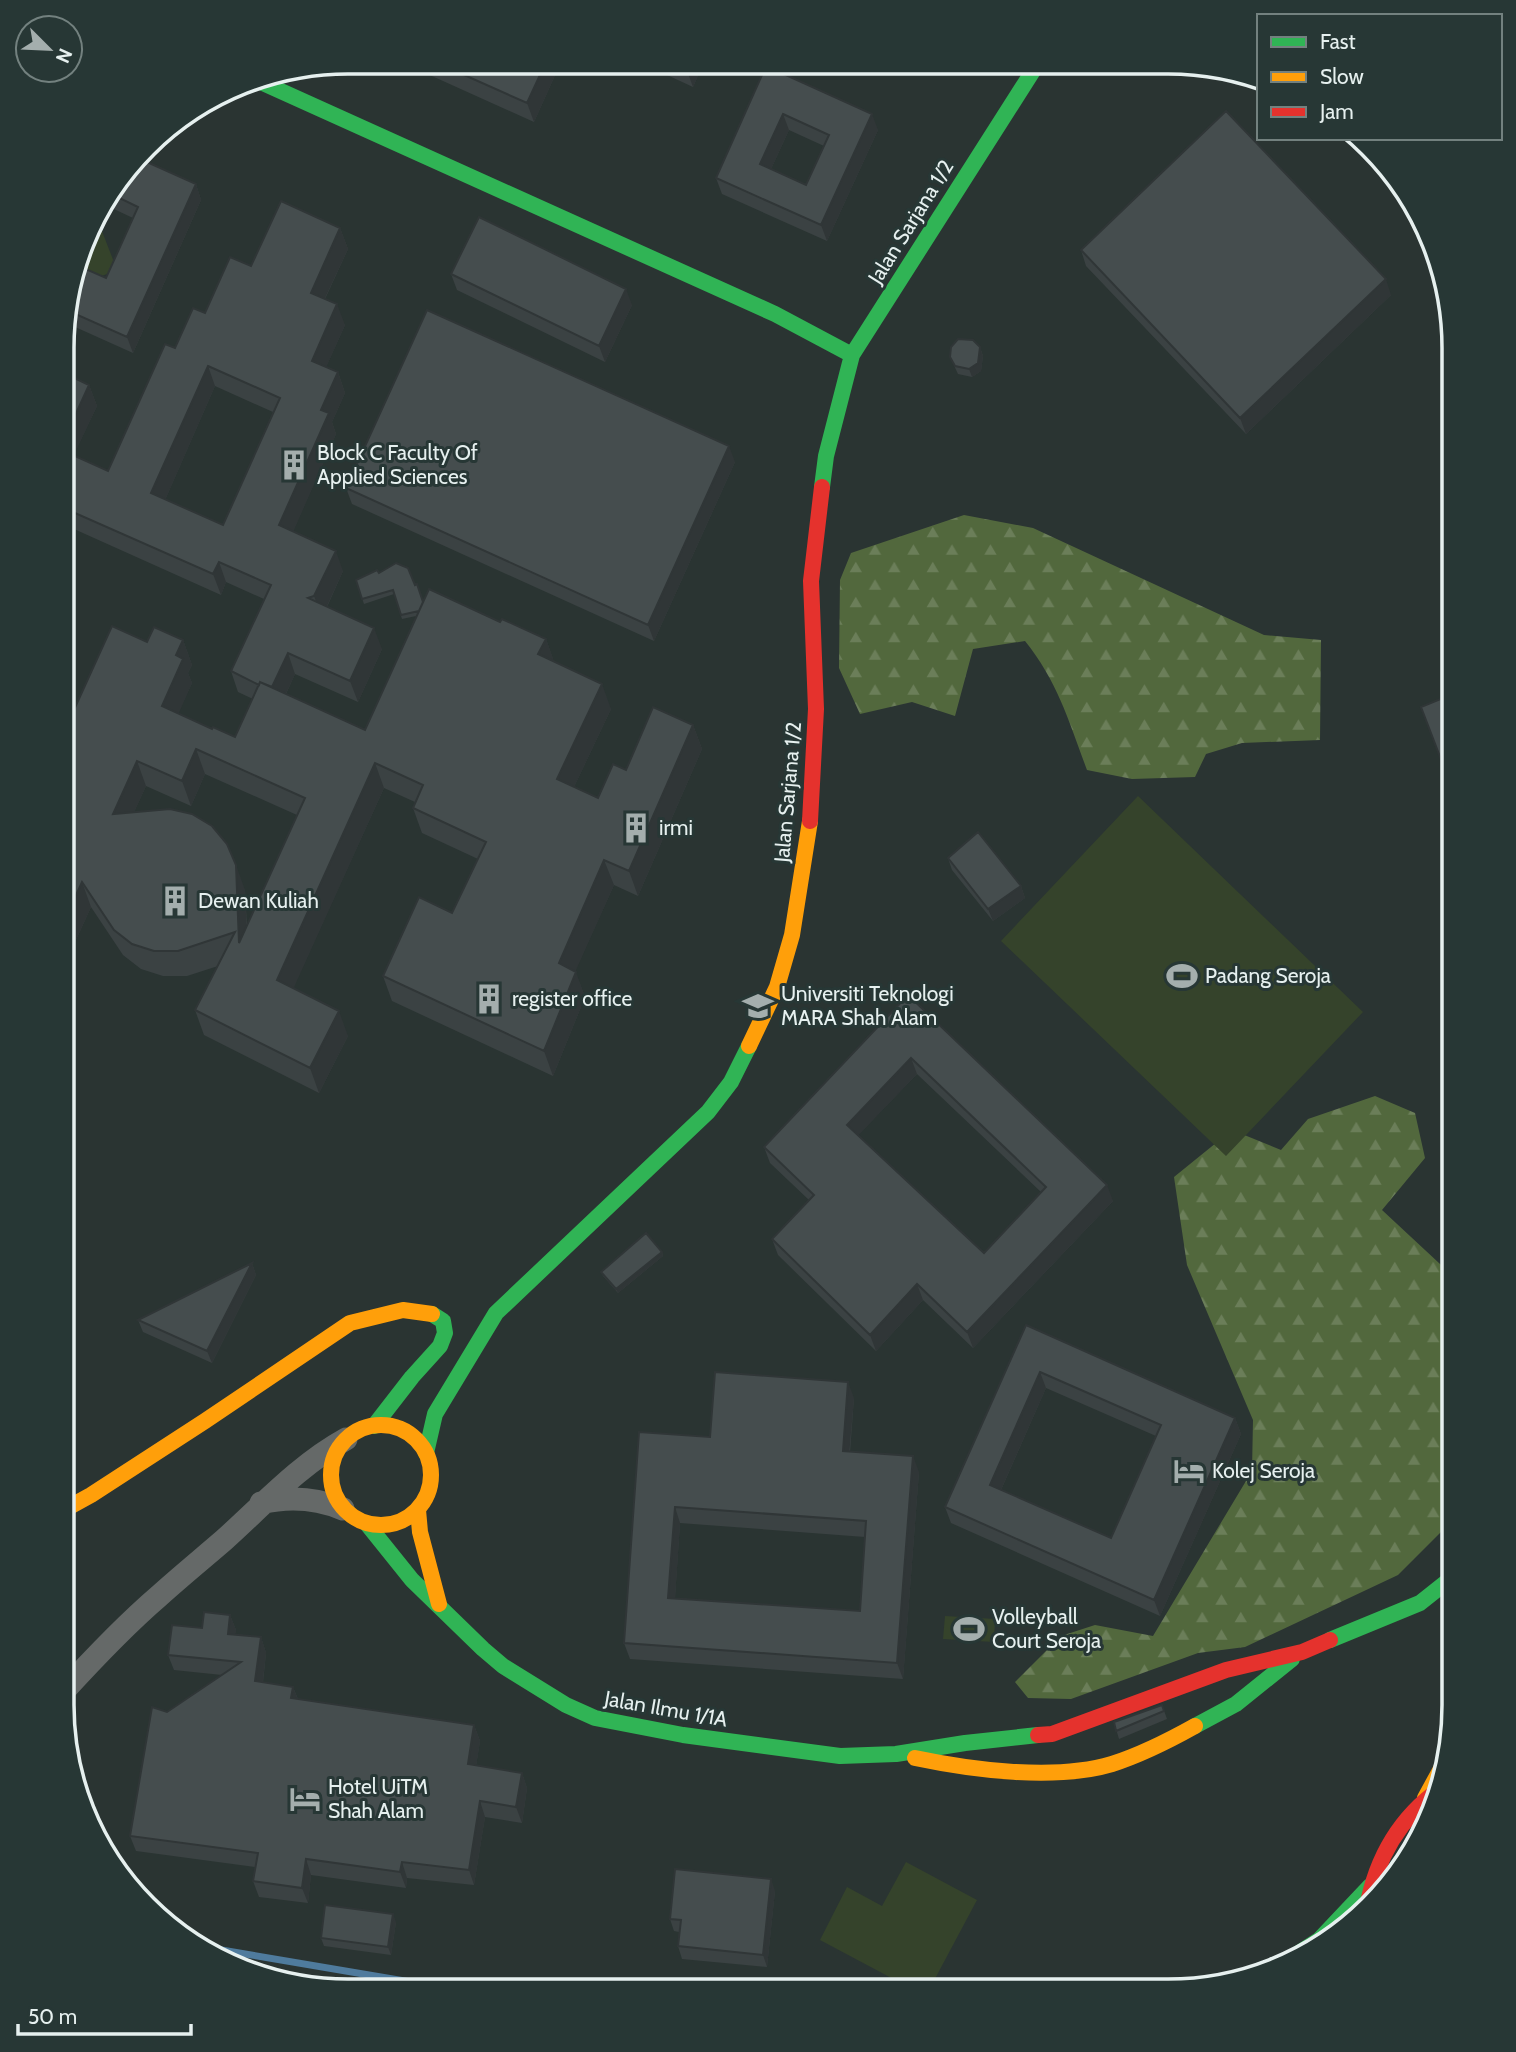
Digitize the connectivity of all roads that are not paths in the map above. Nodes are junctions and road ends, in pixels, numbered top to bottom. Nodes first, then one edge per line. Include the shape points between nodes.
1 (1031, 74) edge
2 (268, 85) edge
3 (852, 355) junction
4 (374, 1426) junction
5 (346, 1439) junction
6 (426, 1453) junction
7 (261, 1503) junction
8 (74, 1504) edge
9 (343, 1509) junction
10 (418, 1510) junction
11 (367, 1524) junction
12 (1442, 1586) edge
13 (439, 1606) junction
14 (1302, 1651) junction
15 (74, 1680) edge
16 (896, 1754) junction
17 (1428, 1792) edge
18 (1425, 1798) joint
19 (1370, 1886) junction
20 (1369, 1891) edge
21 (1347, 1912) edge

1 - 3 street, Jalan Sarjana 1/2
2 - 3 street via 763,308
3 - 6 street, Jalan Sarjana 1/2 via 826,456 811,580 816,709 811,813 792,935 777,987 731,1082 708,1112 496,1313 435,1414
4 - 5 street
4 - 6 street via 405,1431
4 - 8 street via 440,1346 443,1321 434,1314 403,1310 350,1323
5 - 7 street
5 - 9 street via 331,1473
6 - 10 street via 431,1483
7 - 9 street via 295,1498
7 - 15 street
9 - 11 street
10 - 11 street via 389,1525
10 - 13 street, Jalan Ilmu 1/1A
11 - 13 street
12 - 14 street via 1420,1603
13 - 16 street, Jalan Ilmu 1/1A via 503,1666 595,1718 840,1756
14 - 16 street via 1226,1670 1052,1734
14 - 16 street via 1236,1703 1185,1732 1111,1764 1057,1773 958,1767
17 - 18 street
18 - 19 street via 1391,1838
19 - 20 street
19 - 21 street

